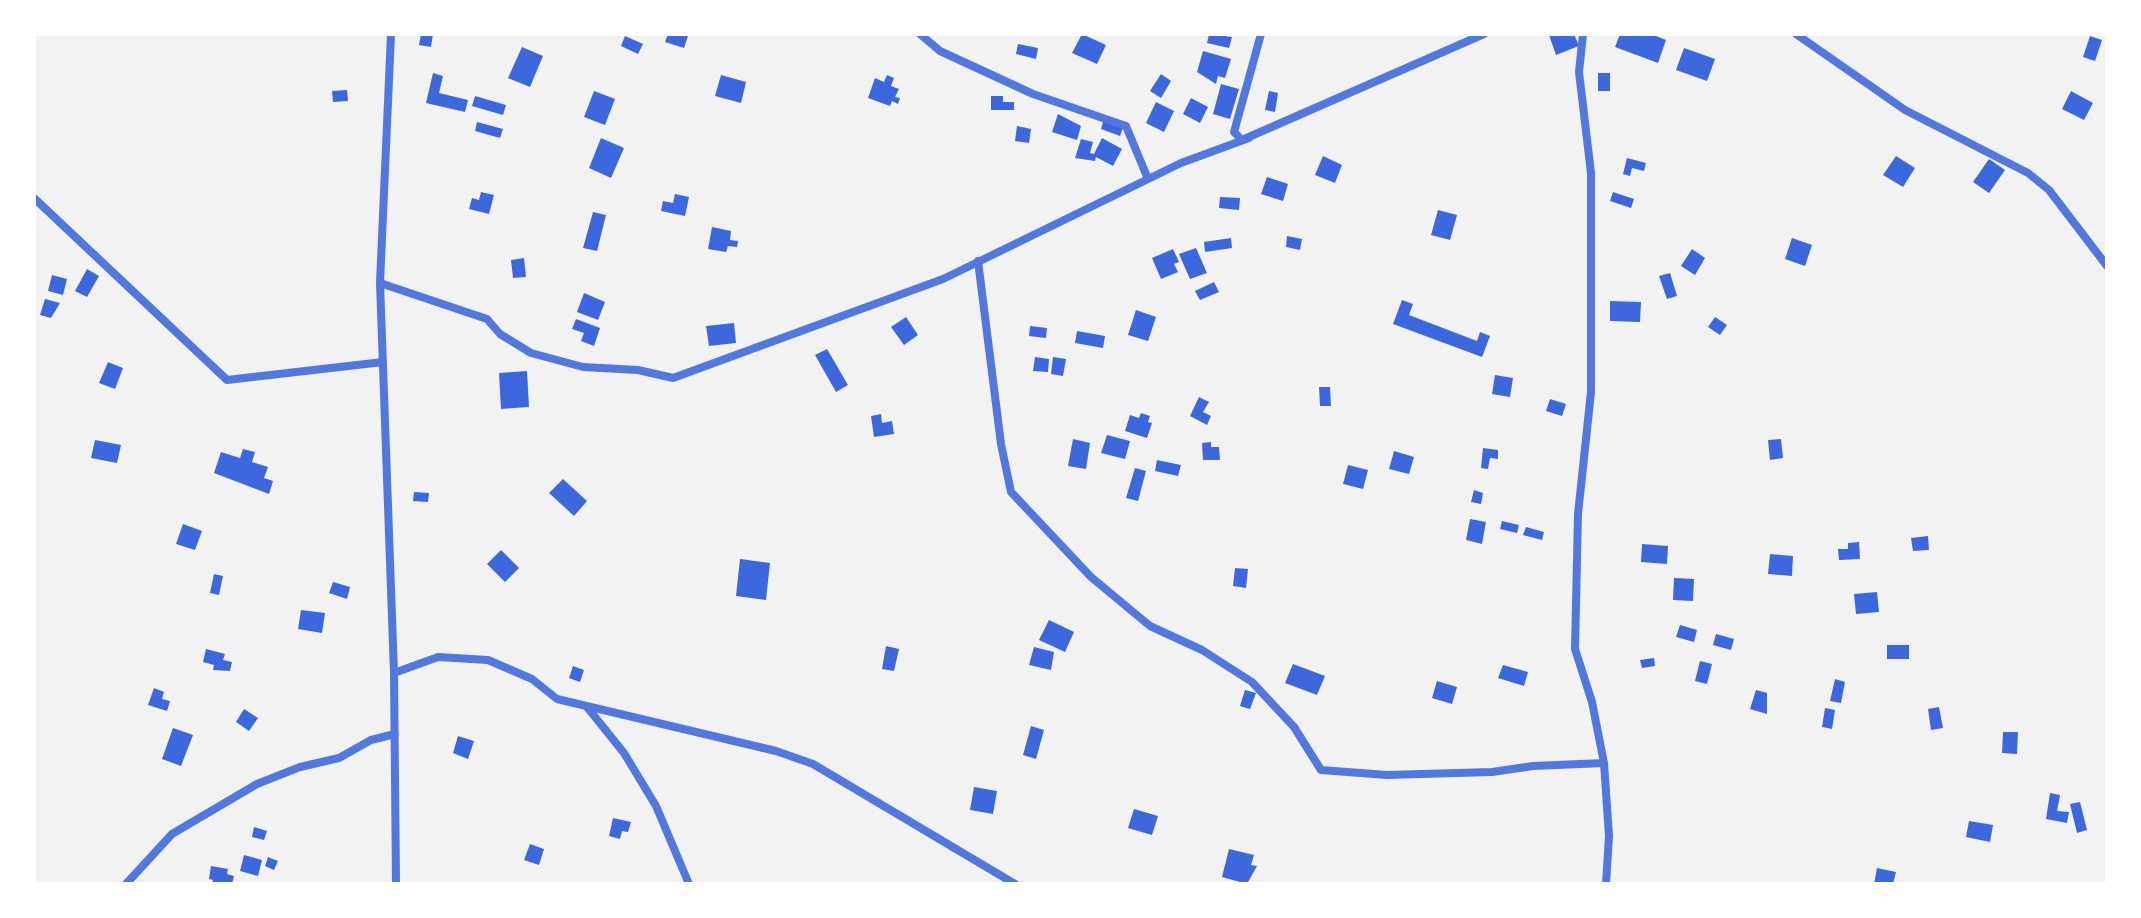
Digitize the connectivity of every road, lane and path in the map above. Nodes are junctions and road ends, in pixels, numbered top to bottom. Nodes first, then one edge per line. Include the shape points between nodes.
1 (391, 34) edge
2 (920, 34) edge
3 (1261, 34) edge
4 (1484, 34) edge
5 (1583, 34) edge
6 (1796, 34) edge
7 (1249, 138) junction
8 (1148, 179) junction
9 (34, 198) edge
10 (978, 261) junction
11 (2107, 266) edge
12 (380, 283) junction
13 (383, 362) junction
14 (394, 673) junction
15 (587, 707) junction
16 (395, 734) junction
17 (1604, 763) junction
18 (126, 884) edge
19 (396, 884) edge
20 (689, 884) edge
21 (1015, 884) edge
22 (1606, 884) edge

1 - 12 street
2 - 8 street via 940,51 1033,94 1126,126
3 - 7 street via 1234,132 1242,140
4 - 7 street
5 - 17 street via 1579,72 1591,173 1591,392 1578,514 1575,649
6 - 11 street via 1905,110 2028,173 2049,190
7 - 8 street
8 - 10 street
9 - 13 street via 227,380
10 - 12 street via 943,279 673,378 583,367 531,353 487,319
10 - 17 street via 1011,492 1091,577 1150,626 1252,682 1294,727 1321,770 1387,775
12 - 13 street
13 - 14 street
14 - 15 street via 438,657 488,660 532,679 557,699
14 - 16 street
15 - 20 street via 624,753 656,806
15 - 21 street via 813,764
16 - 18 street via 257,784 172,834
16 - 19 street
17 - 22 street

